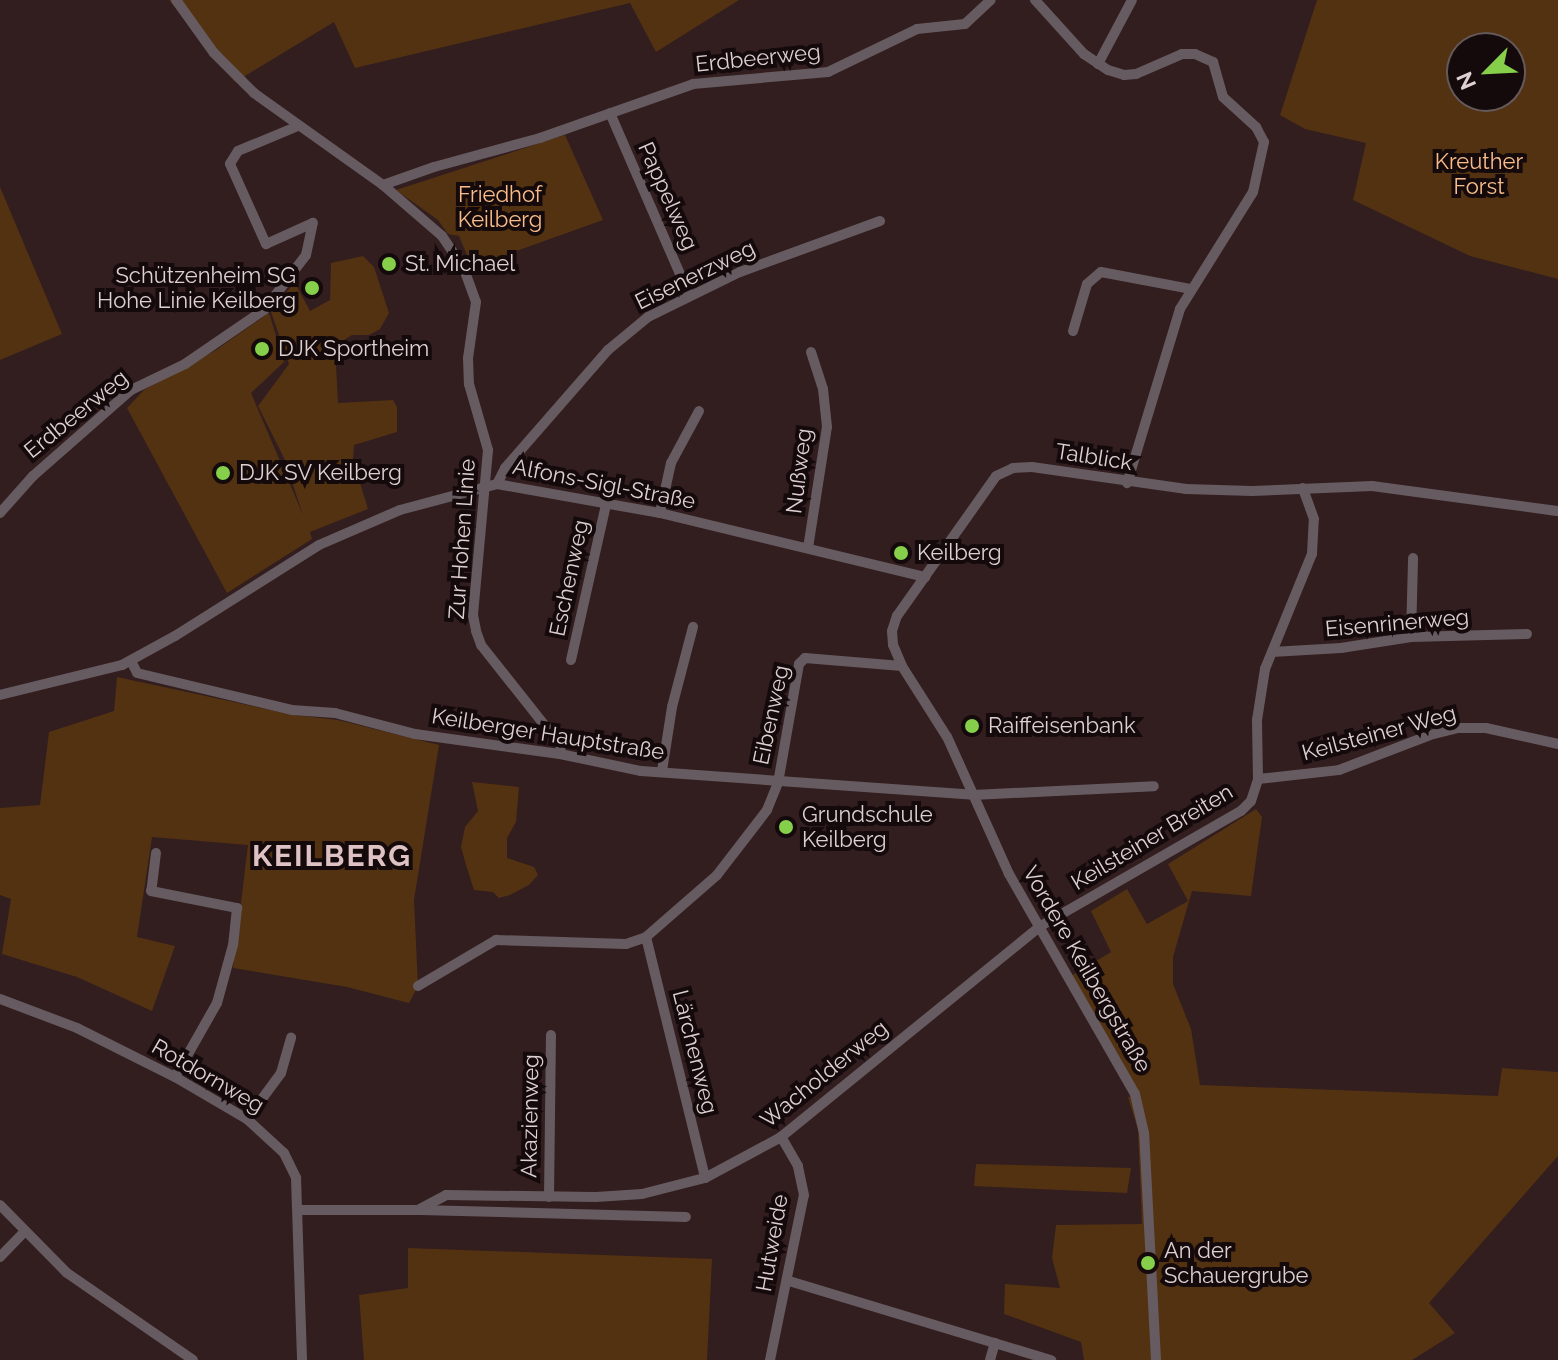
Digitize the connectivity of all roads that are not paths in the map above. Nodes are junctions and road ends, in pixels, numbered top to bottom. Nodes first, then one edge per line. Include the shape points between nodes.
1 (176, 0) edge
2 (991, 0) edge
3 (1035, 0) edge
4 (1132, 0) edge
5 (1098, 64) junction
6 (610, 113) junction
7 (298, 126) junction
8 (383, 185) junction
9 (880, 221) dead end
10 (1191, 289) junction
11 (689, 295) junction
12 (1073, 331) dead end
13 (811, 352) dead end
14 (699, 411) dead end
15 (1127, 483) junction
16 (497, 484) junction
17 (1303, 488) junction
18 (485, 489) junction
19 (606, 505) junction
20 (1558, 511) edge
21 (0, 513) edge
22 (660, 513) junction
23 (808, 548) junction
24 (1413, 558) dead end
25 (925, 577) junction
26 (693, 627) dead end
27 (1527, 634) dead end
28 (1411, 637) junction
29 (1272, 652) junction
30 (571, 660) dead end
31 (126, 663) junction
32 (902, 666) junction
33 (0, 695) edge
34 (1558, 744) edge
35 (560, 754) junction
36 (662, 771) junction
37 (1258, 779) junction
38 (778, 783) junction
39 (1154, 786) dead end
40 (973, 795) junction
41 (156, 853) dead end
42 (1039, 927) junction
43 (646, 937) junction
44 (418, 986) dead end
45 (0, 999) edge
46 (551, 1035) dead end
47 (291, 1037) dead end
48 (175, 1077) junction
49 (247, 1119) junction
50 (781, 1137) junction
51 (705, 1178) junction
52 (549, 1197) junction
53 (0, 1205) edge
54 (298, 1210) junction
55 (418, 1210) junction
56 (686, 1217) dead end
57 (25, 1231) junction
58 (0, 1257) edge
59 (789, 1281) junction
60 (995, 1343) junction
61 (176, 1356) edge
62 (193, 1360) edge
63 (302, 1360) edge
64 (770, 1360) edge
65 (990, 1360) edge
66 (1051, 1360) edge
67 (1156, 1360) edge

1 - 7 street, Zur Hohen Linie via 214,53
2 - 6 street, Erdbeerweg via 965,24 917,29 828,72 693,84
3 - 5 street
4 - 5 street
5 - 10 street via 1124,75 1136,74 1182,54 1195,54 1213,62 1230,107 1261,131 1264,142 1253,192
6 - 8 street, Erdbeerweg
6 - 11 street, Pappelweg
7 - 8 street, Zur Hohen Linie
7 - 21 street, Erdbeerweg via 238,151 230,164 266,244 313,223 306,255 264,310 185,364 131,390 33,476
8 - 18 street, Zur Hohen Linie via 442,236 464,269 476,302 469,384 488,450
9 - 11 street, Eisenerzweg
10 - 12 street via 1101,272 1087,284
10 - 15 street via 1180,309
11 - 16 street, Eisenerzweg via 648,317 608,350 505,468
13 - 23 street, Nußweg via 823,389 827,427
14 - 22 street via 671,463
15 - 17 street, Talblick via 1210,491
15 - 25 street, Talblick via 1032,467 1003,472
16 - 18 street, Alfons-Sigl-Straße
16 - 19 street, Alfons-Sigl-Straße
17 - 20 street, Talblick via 1372,486
17 - 29 street, Keilsteiner Breiten via 1314,519 1312,554
18 - 31 street, Alfons-Sigl-Straße via 400,510 319,545
18 - 35 street, Zur Hohen Linie via 473,615 476,631 481,645 561,746
19 - 22 street, Alfons-Sigl-Straße
19 - 30 street, Eschenweg
22 - 23 street, Alfons-Sigl-Straße
23 - 25 street, Alfons-Sigl-Straße
24 - 28 street
25 - 32 street, Talblick via 892,631
26 - 36 street
27 - 28 street, Eisenrinerweg
28 - 29 street, Eisenrinerweg
29 - 37 street, Keilsteiner Breiten via 1260,690
31 - 33 street
31 - 35 street, Keilberger Hauptstraße via 137,673 292,710 335,713 415,734
32 - 38 street, Eibenweg via 805,658 799,664
32 - 40 street, Talblick via 947,737
34 - 37 street, Keilsteiner Weg via 1486,728 1459,728 1339,770
35 - 36 street, Keilberger Hauptstraße
36 - 38 street, Keilberger Hauptstraße
37 - 42 street, Keilsteiner Breiten via 1251,801 1241,811
38 - 40 street, Keilberger Hauptstraße
38 - 43 street via 767,810 717,875
39 - 40 street
40 - 42 street, Vordere Keilbergstraße via 997,852
41 - 48 street via 151,891 237,908 217,1003
42 - 50 street, Wacholderweg
42 - 67 street, Vordere Keilbergstraße via 1135,1094 1144,1133
43 - 44 street via 626,944 496,940
43 - 51 street, Lärchenweg
45 - 48 street, Rotdornweg via 77,1028
46 - 52 street, Akazienweg
47 - 49 street via 281,1073
48 - 49 street, Rotdornweg
49 - 54 street, Rotdornweg via 284,1153 296,1178
50 - 51 street, Wacholderweg
50 - 59 street, Hutweide via 798,1166 804,1195
51 - 52 street, Wacholderweg via 642,1194
52 - 55 street, Wacholderweg via 446,1195
53 - 57 street
54 - 55 street, Wacholderweg
54 - 63 street, Rotdornweg
55 - 56 street, Wacholderweg
57 - 58 street
57 - 61 street via 67,1273
59 - 60 street
59 - 64 street, Hutweide via 773,1330
60 - 65 street
60 - 66 street
61 - 62 street

